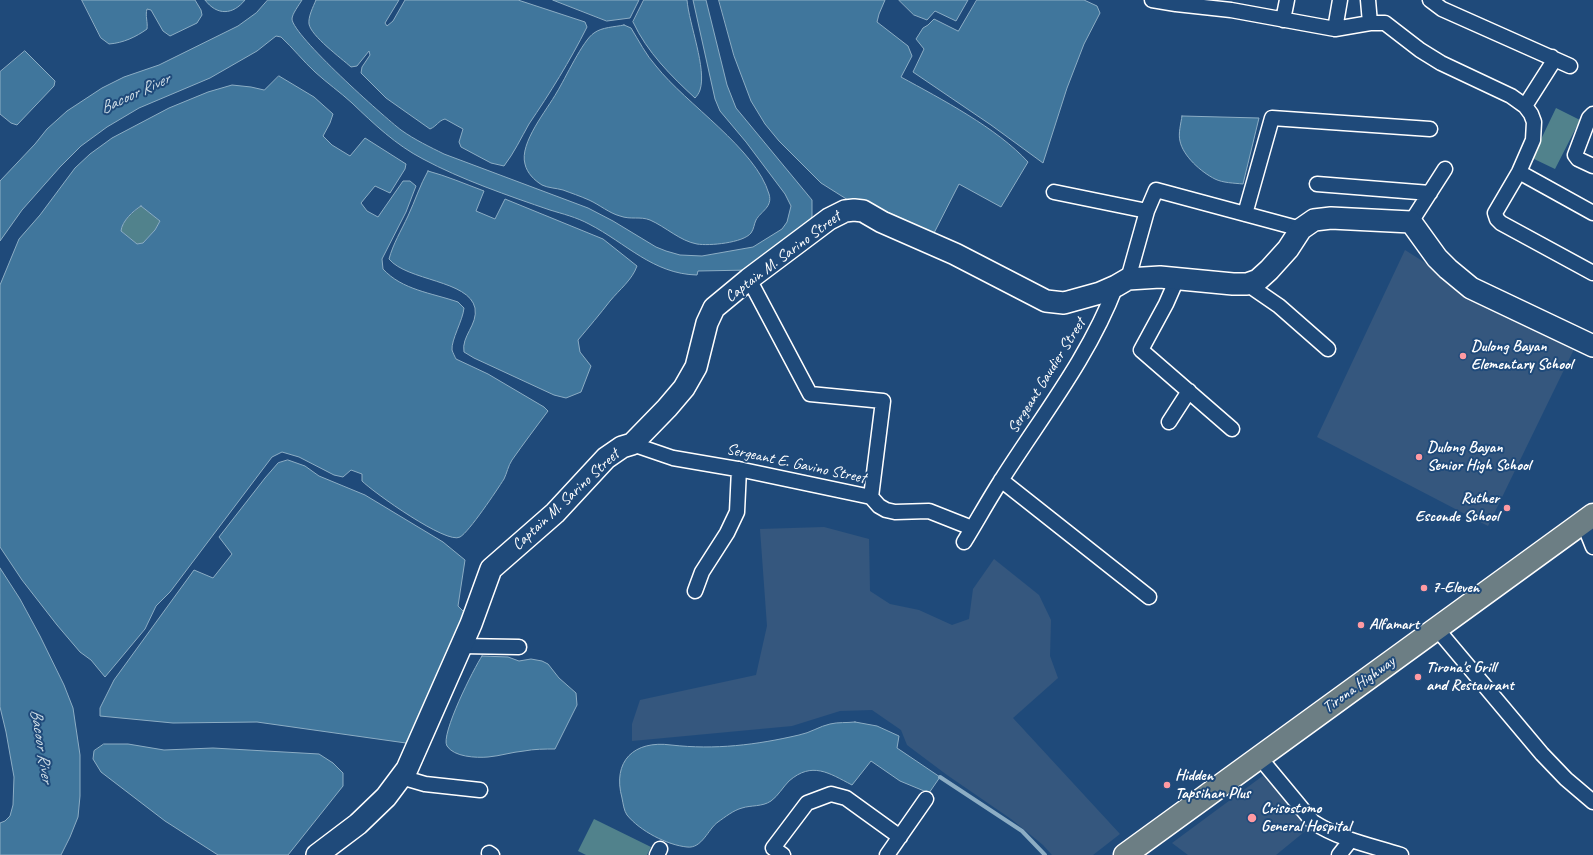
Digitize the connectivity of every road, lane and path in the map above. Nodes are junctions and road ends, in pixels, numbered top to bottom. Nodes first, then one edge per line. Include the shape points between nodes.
1 (1152, 0) edge
2 (1286, 0) edge
3 (1340, 0) edge
4 (1368, 0) edge
5 (1430, 0) edge
6 (1177, 2) edge
7 (1232, 5) edge
8 (1284, 20) junction
9 (1370, 22) junction
10 (1335, 29) junction
11 (1552, 57) junction
12 (1570, 66) dead end
13 (1526, 106) junction
14 (1593, 114) edge
15 (1430, 129) dead end
16 (1593, 166) edge
17 (1445, 169) dead end
18 (1519, 172) junction
19 (1317, 184) dead end
20 (1054, 192) dead end
21 (1430, 193) junction
22 (1147, 211) junction
23 (1593, 213) edge
24 (1245, 214) junction
25 (1411, 222) junction
26 (1301, 229) junction
27 (1593, 273) edge
28 (749, 279) junction
29 (1177, 279) junction
30 (1122, 282) junction
31 (1247, 284) junction
32 (1593, 346) edge
33 (1328, 349) dead end
34 (1189, 391) junction
35 (1169, 422) dead end
36 (1232, 429) dead end
37 (632, 444) junction
38 (738, 469) junction
39 (1001, 480) junction
40 (871, 497) junction
41 (1588, 519) edge
42 (972, 528) junction
43 (964, 542) dead end
44 (1593, 547) edge
45 (695, 591) dead end
46 (1149, 596) dead end
47 (1437, 629) junction
48 (461, 646) junction
49 (519, 647) dead end
50 (1260, 758) junction
51 (401, 777) junction
52 (480, 790) dead end
53 (926, 799) dead end
54 (1593, 802) edge
55 (900, 837) junction
56 (1350, 841) junction
57 (317, 855) edge
58 (783, 855) edge
59 (887, 855) edge
60 (1125, 855) edge
61 (1338, 855) edge
62 (1401, 855) edge

1 - 6 street
2 - 8 street
3 - 10 street
4 - 9 street
5 - 11 street via 1442,9
6 - 7 street
7 - 8 street
8 - 10 street
9 - 10 street
9 - 13 street via 1385,23 1441,63 1511,96
11 - 12 street
11 - 13 street via 1553,62
13 - 18 street via 1534,122 1533,140
14 - 16 street via 1589,118 1575,155
15 - 24 street via 1272,118
17 - 21 street
18 - 23 street
18 - 27 street via 1495,213 1497,219
19 - 21 street
20 - 22 street
21 - 25 street
22 - 24 street, Sergeant Gaudier Street via 1156,190
22 - 30 street, Sergeant Gaudier Street
24 - 26 street
25 - 26 street via 1331,218 1314,220
25 - 32 street via 1437,258 1471,288
26 - 31 street via 1288,249 1269,270 1258,280
28 - 30 street, Captain M. Sarino Street via 829,219 845,211 854,210 863,211 955,254 1046,301 1064,303 1100,293
28 - 37 street, Captain M. Sarino Street via 714,308 707,323 696,367 684,388
28 - 40 street, Sergeant E. Gavino Street via 810,394 883,401
29 - 30 street, Captain M. Sarino Street via 1147,277
29 - 31 street, Captain M. Sarino Street
29 - 34 street via 1141,350
30 - 39 street, Sergeant Gaudier Street via 1072,374
31 - 33 street via 1279,306
34 - 35 street
34 - 36 street
37 - 38 street, Sergeant E. Gavino Street via 673,458
37 - 48 street, Captain M. Sarino Street via 622,447 606,458 555,513 491,569
38 - 40 street, Sergeant E. Gavino Street
38 - 45 street via 737,512 728,533 702,572
39 - 42 street, Sergeant Gaudier Street
39 - 46 street
40 - 42 street via 886,510 929,511
41 - 44 street
41 - 47 main road, Tirona Highway
42 - 43 street, Sergeant Gaudier Street
47 - 50 main road, Tirona Highway
47 - 54 street via 1542,754 1566,780
48 - 49 street
48 - 51 street, Captain M. Sarino Street via 407,769
50 - 56 street via 1313,822
50 - 60 main road, Tirona Highway
51 - 52 street via 425,784
51 - 57 street, Captain M. Sarino Street via 386,797 358,824
53 - 55 street
55 - 58 street via 846,798 831,794 807,803 773,848
55 - 59 street
56 - 61 street
56 - 62 street

